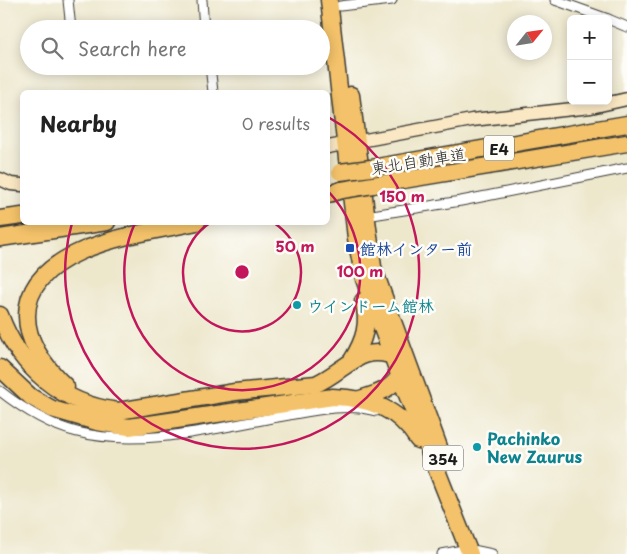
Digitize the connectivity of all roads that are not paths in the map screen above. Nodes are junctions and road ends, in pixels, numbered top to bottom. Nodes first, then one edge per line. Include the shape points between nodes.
1 (68, 0) edge
2 (202, 0) edge
3 (392, 0) edge
4 (555, 0) edge
5 (336, 2) edge
6 (597, 15) edge
7 (70, 20) edge
8 (203, 20) edge
9 (612, 21) edge
10 (627, 27) edge
11 (211, 75) edge
12 (213, 90) edge
13 (627, 99) edge
14 (627, 124) edge
15 (627, 143) edge
16 (351, 144) junction
17 (330, 147) edge
18 (627, 168) edge
19 (334, 173) edge
20 (0, 179) edge
21 (20, 185) edge
22 (332, 192) edge
23 (20, 209) edge
24 (0, 211) edge
25 (20, 216) edge
26 (366, 216) junction
27 (0, 219) edge
28 (87, 225) edge
29 (185, 225) edge
30 (1, 238) edge
31 (356, 238) junction
32 (0, 315) edge
33 (0, 337) edge
34 (391, 354) junction
35 (352, 360) junction
36 (407, 362) junction
37 (0, 368) edge
38 (400, 377) junction
39 (0, 391) edge
40 (360, 399) junction
41 (80, 400) junction
42 (66, 411) junction
43 (382, 413) dead end
44 (438, 474) junction
45 (478, 552) edge
46 (442, 554) edge

1 - 7 street
2 - 8 street
3 - 5 street
4 - 6 street
5 - 16 highway, 354
9 - 10 street
11 - 12 street
13 - 16 street via 472,120
14 - 19 highway, 東北自動車道 / E4, bridge
15 - 22 highway, 東北自動車道 / E4, bridge
16 - 17 street
16 - 26 highway, 354
16 - 31 highway, 354
18 - 26 street
20 - 21 street
23 - 24 highway
25 - 27 highway
26 - 36 highway, 354 via 373,267
28 - 30 highway
29 - 41 highway via 89,248 49,270 36,286 27,312 31,340 47,367
31 - 34 highway, 354 via 364,279
31 - 35 highway via 352,257 367,327
32 - 41 highway via 17,350 35,372 62,394
33 - 42 highway via 27,376
34 - 35 highway via 372,352
34 - 36 highway
34 - 38 highway, 354
35 - 41 highway via 325,380 305,386 235,392 118,411
36 - 38 highway
36 - 45 highway, 354
37 - 42 highway via 31,397
38 - 40 highway via 384,392
38 - 44 highway, 354
39 - 43 street via 54,424 78,432 127,438 186,432 326,409
40 - 42 highway via 303,400 129,427 97,422
40 - 44 highway via 388,409 403,420
44 - 45 highway, 354
45 - 46 street

